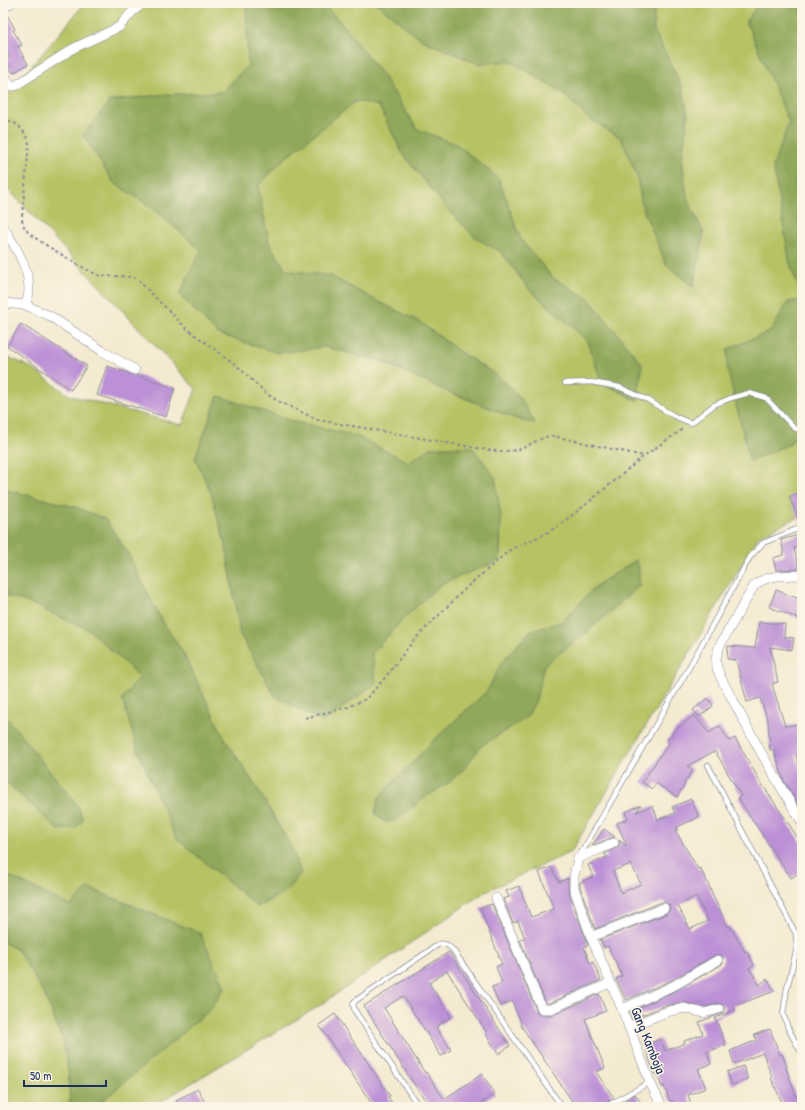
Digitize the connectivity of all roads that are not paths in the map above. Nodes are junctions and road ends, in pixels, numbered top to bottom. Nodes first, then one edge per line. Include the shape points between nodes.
1 (11, 3) edge
2 (143, 3) edge
3 (3, 8) edge
4 (3, 73) edge
5 (3, 227) edge
6 (3, 303) edge
7 (25, 305) junction
8 (135, 370) dead end
9 (565, 383) dead end
10 (802, 431) edge
11 (802, 527) edge
12 (802, 575) edge
13 (708, 765) dead end
14 (802, 822) edge
15 (614, 843) dead end
16 (578, 858) junction
17 (496, 898) dead end
18 (664, 908) dead end
19 (591, 937) junction
20 (718, 960) dead end
21 (610, 983) junction
22 (622, 1009) junction
23 (719, 1009) dead end
24 (629, 1027) junction
25 (802, 1054) edge
26 (650, 1082) junction
27 (419, 1107) edge
28 (562, 1107) edge
29 (605, 1107) edge
30 (662, 1107) edge

1 - 3 street
2 - 4 street via 119,26 74,48 15,86 10,85
5 - 7 street via 23,260 30,293
6 - 7 street
7 - 8 street via 50,316
9 - 10 lane via 591,382 619,388 691,423 714,405 749,393 766,398 794,428
11 - 16 lane via 763,543 750,557
12 - 14 street via 763,579 754,586 720,645 716,662 718,672 738,711
13 - 25 lane via 796,934 798,948 783,1014
15 - 16 street
16 - 19 street, Gang Kamboja via 574,888
17 - 21 street via 542,1009 551,1009
18 - 19 street
19 - 21 street, Gang Kamboja
20 - 22 street via 675,985
21 - 22 street, Gang Kamboja
22 - 24 street, Gang Kamboja
23 - 24 street via 704,1013 684,1008 666,1012
24 - 26 street, Gang Kamboja
26 - 29 lane
26 - 30 street, Gang Kamboja
27 - 28 lane via 355,1011 353,1004 355,1000 443,943 453,950

